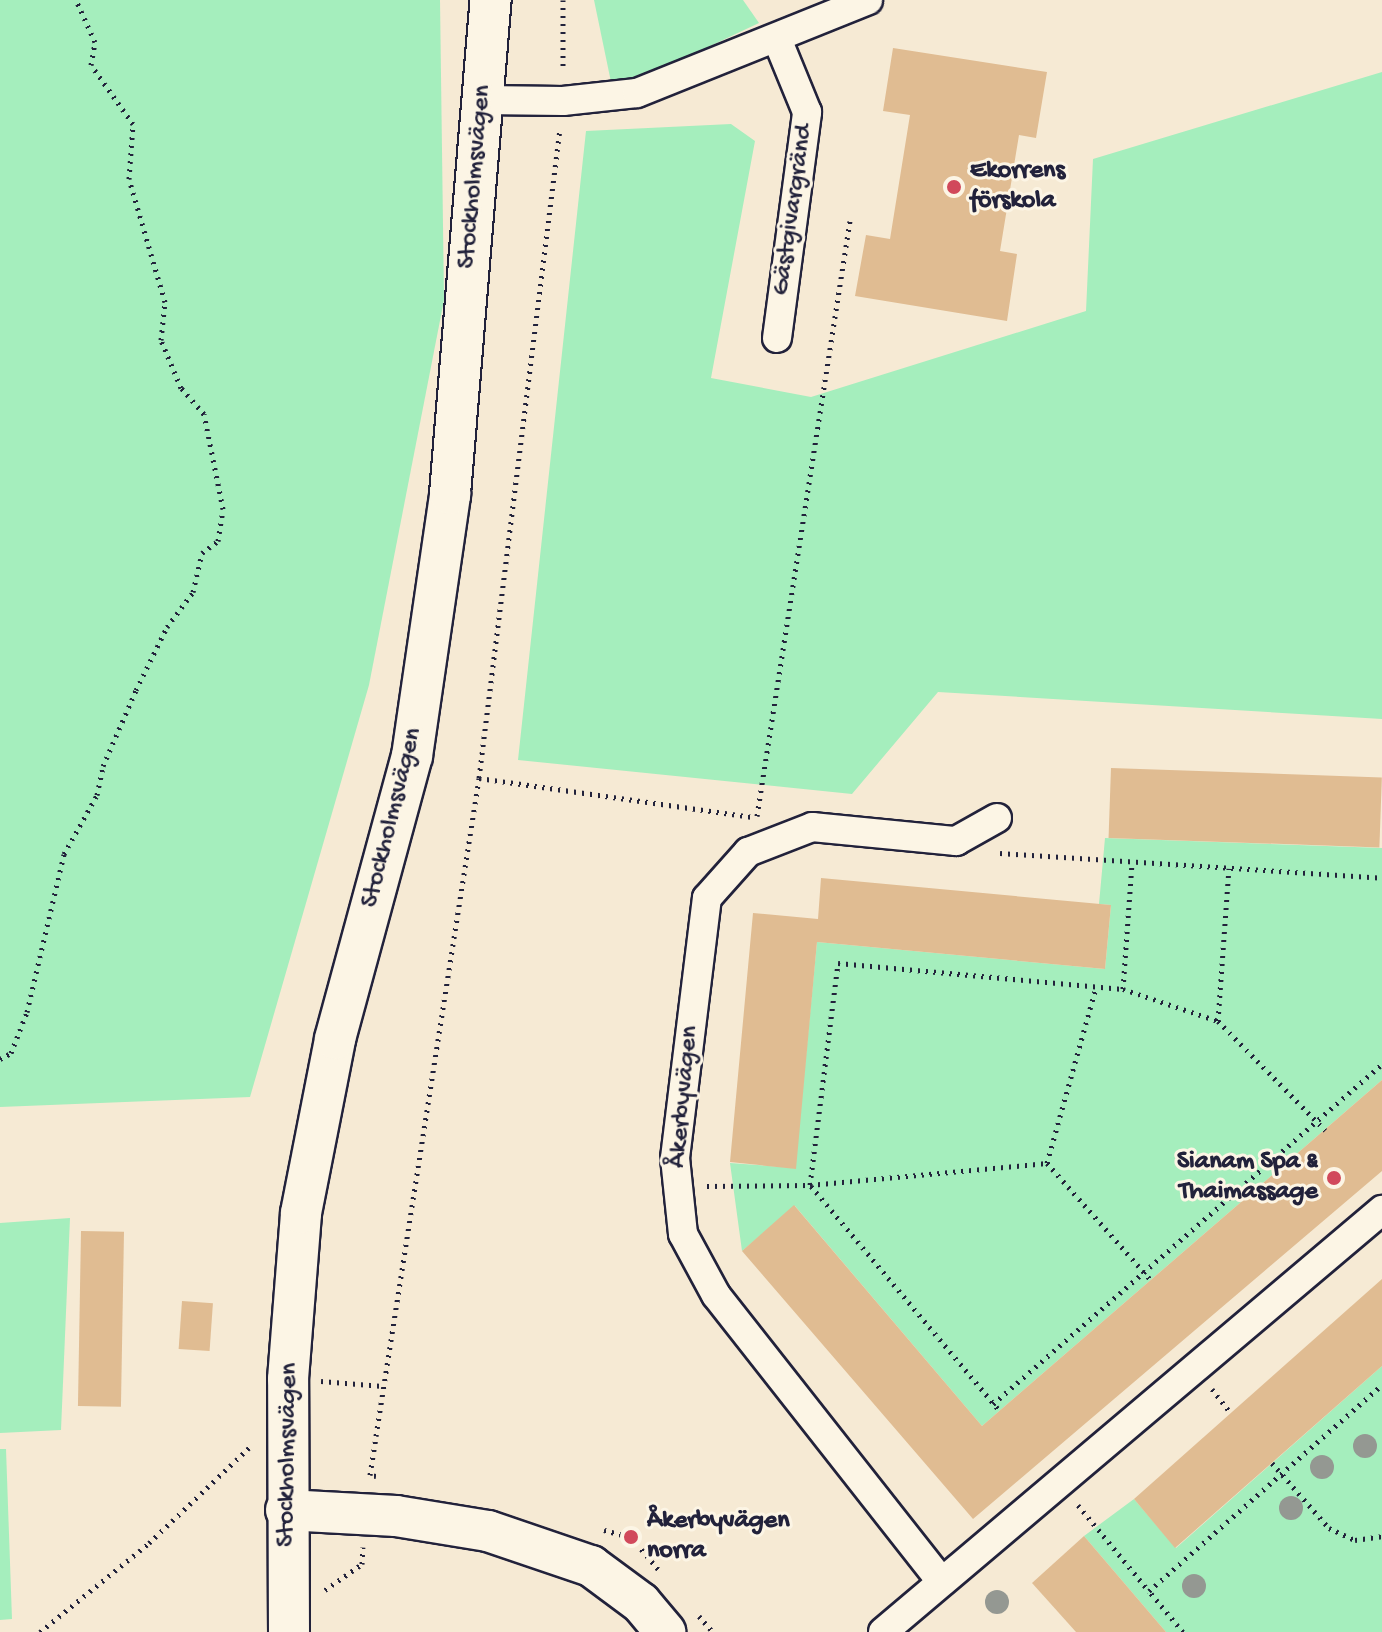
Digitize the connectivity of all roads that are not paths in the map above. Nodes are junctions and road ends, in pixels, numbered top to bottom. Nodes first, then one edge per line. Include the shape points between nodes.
1 (491, 0) edge
2 (868, 0) edge
3 (777, 39) junction
4 (482, 100) junction
5 (777, 338) dead end
6 (997, 818) dead end
7 (1382, 1210) edge
8 (286, 1510) junction
9 (941, 1581) junction
10 (289, 1632) edge
11 (665, 1632) edge
12 (883, 1632) edge

1 - 4 main road, Stockholmsvägen
2 - 3 street
3 - 4 street via 637,93 563,101
3 - 5 street, Gästgivargränd via 807,112
4 - 8 main road, Stockholmsvägen via 450,494 412,756 335,1039 301,1213 288,1379
6 - 9 street, Åkerbyvägen via 956,841 812,827 748,852 707,898 675,1158 683,1234 716,1295
7 - 9 street
8 - 10 main road, Stockholmsvägen
8 - 11 main road via 488,1531 591,1566 641,1603
9 - 12 street

